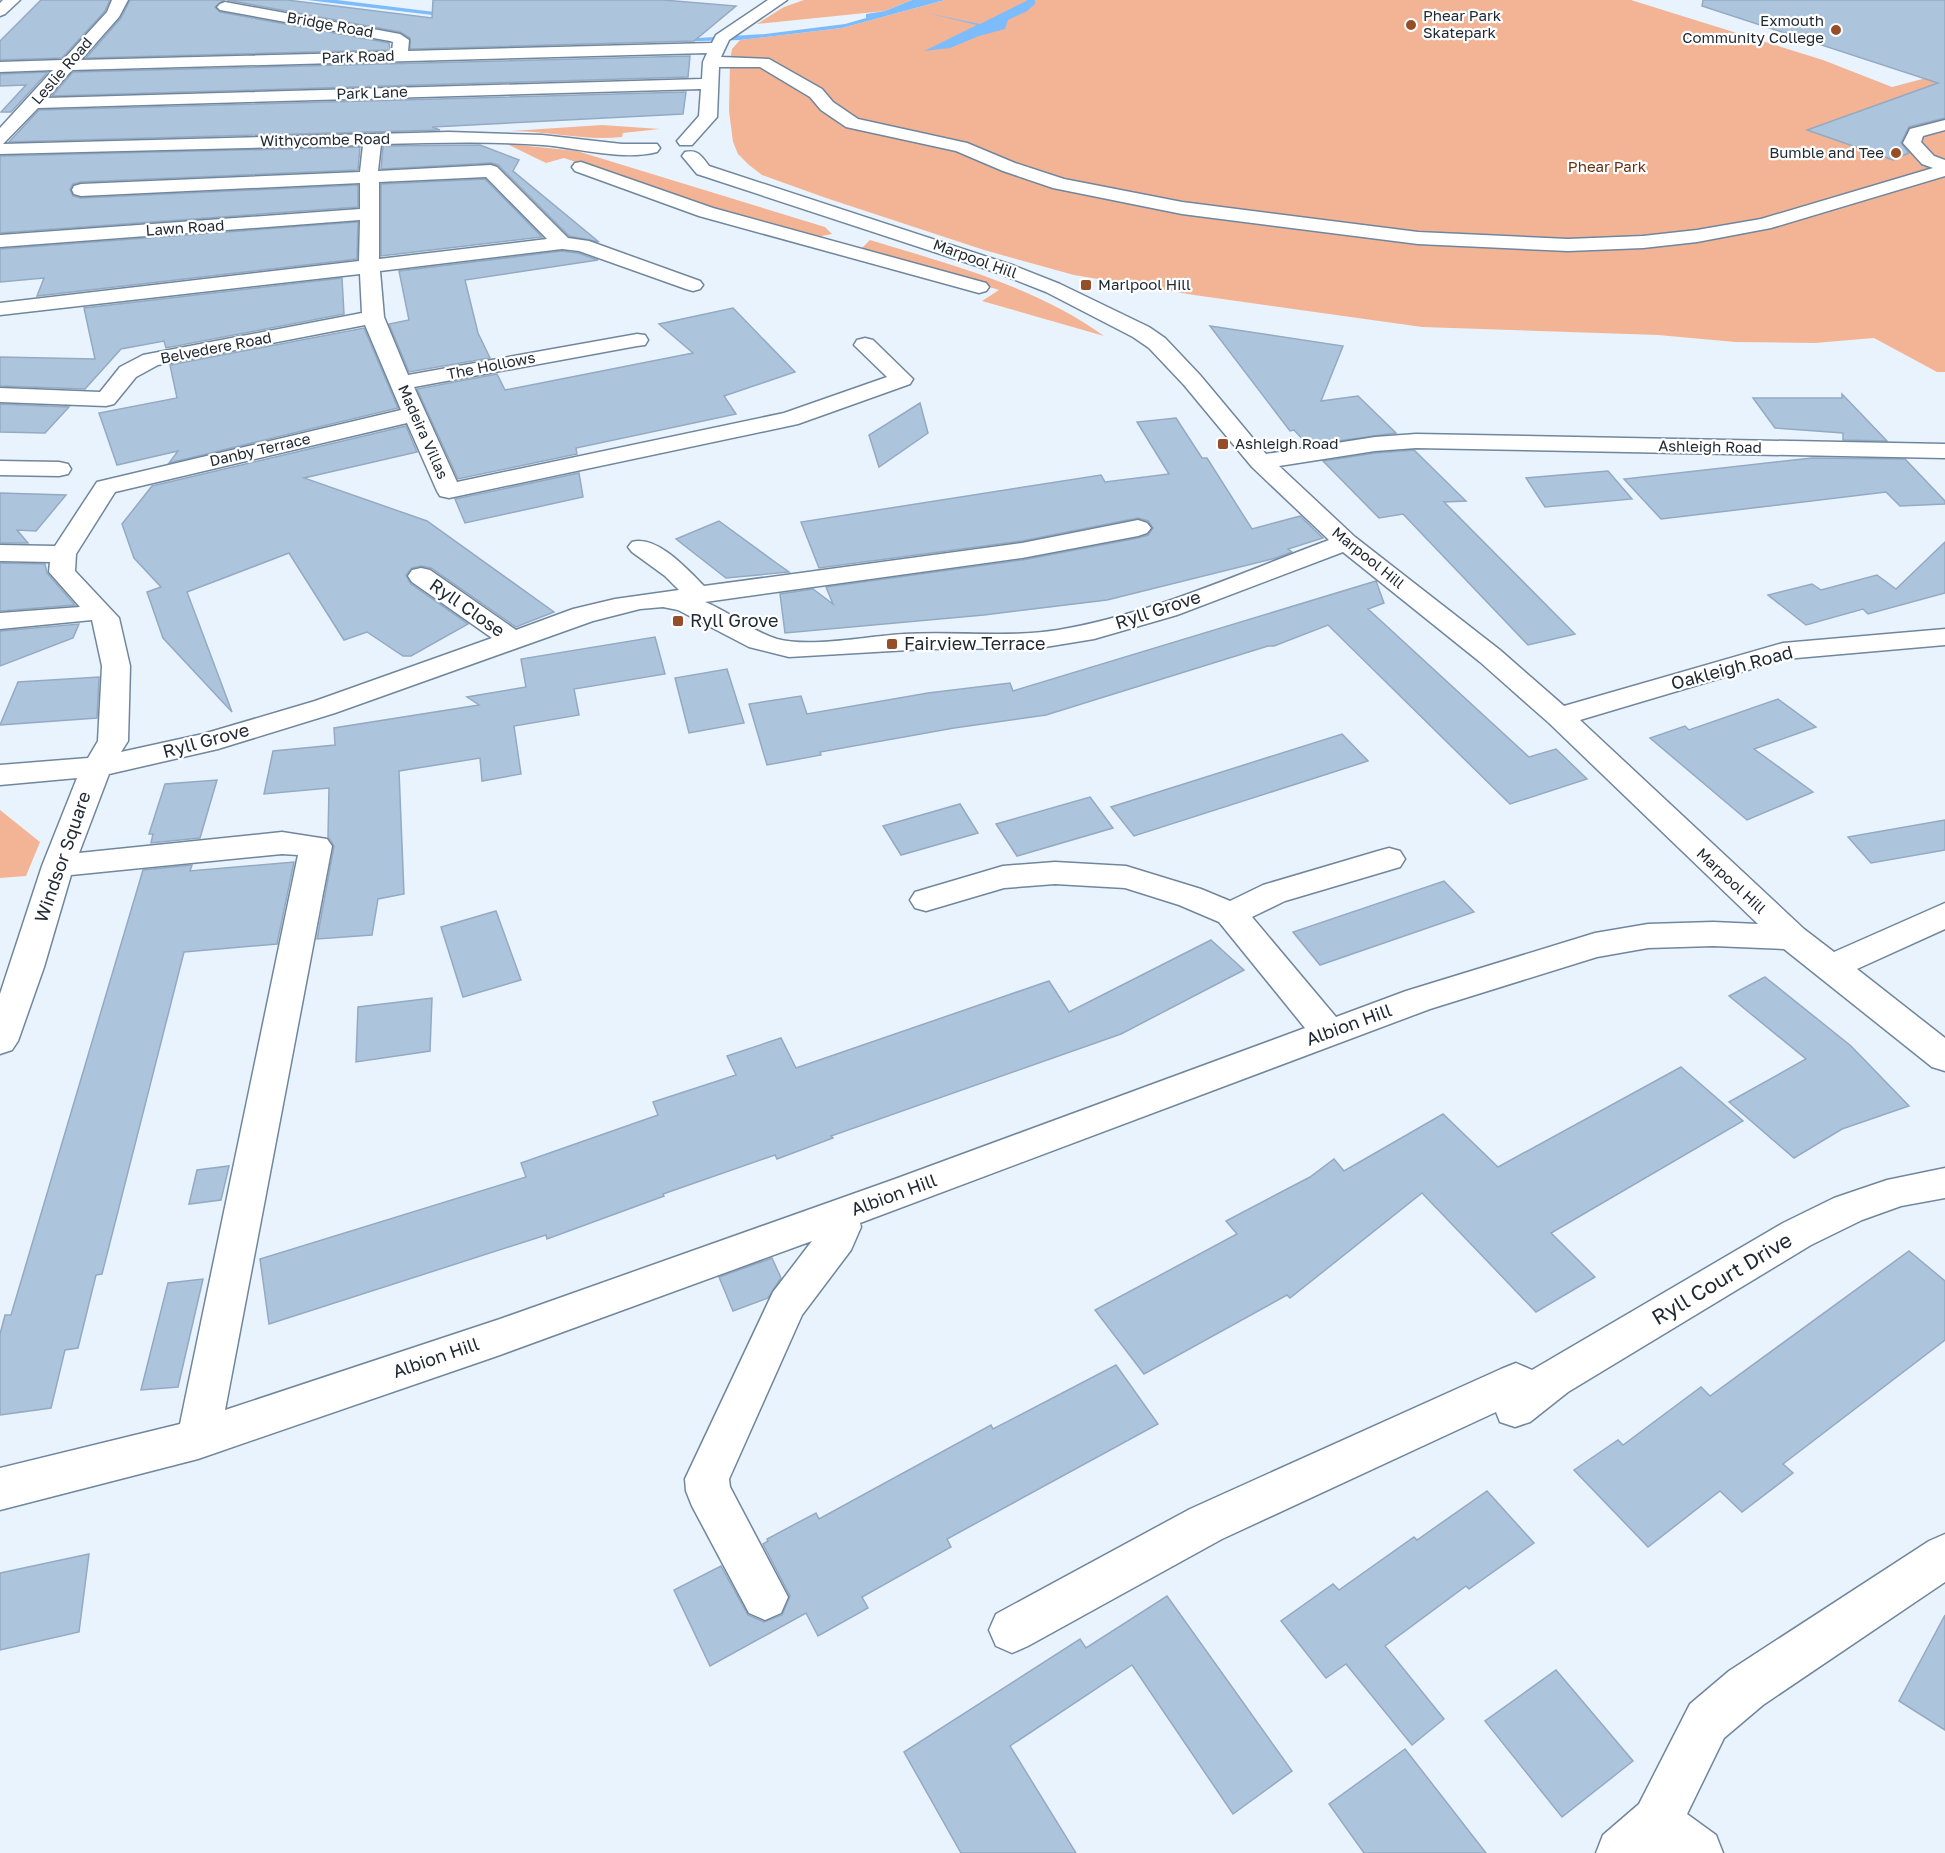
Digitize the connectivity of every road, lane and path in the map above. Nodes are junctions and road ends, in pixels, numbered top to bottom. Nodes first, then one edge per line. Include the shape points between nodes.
1 (12, 0) edge
2 (120, 0) edge
3 (779, 0) edge
4 (225, 7) dead end
5 (0, 11) edge
6 (277, 16) junction
7 (254, 27) dead end
8 (714, 55) junction
9 (399, 56) junction
10 (66, 65) junction
11 (0, 67) edge
12 (710, 84) junction
13 (34, 103) junction
14 (1945, 125) edge
15 (373, 138) junction
16 (0, 139) edge
17 (0, 149) edge
18 (672, 153) junction
19 (581, 167) dead end
20 (1945, 168) edge
21 (370, 177) junction
22 (81, 190) dead end
23 (370, 214) junction
24 (867, 224) junction
25 (0, 241) edge
26 (562, 243) junction
27 (827, 247) junction
28 (369, 267) junction
29 (693, 285) dead end
30 (979, 287) dead end
31 (0, 309) edge
32 (374, 317) junction
33 (637, 340) dead end
34 (865, 345) dead end
35 (401, 383) junction
36 (0, 395) edge
37 (414, 414) junction
38 (1945, 451) edge
39 (1260, 462) junction
40 (0, 468) edge
41 (59, 469) dead end
42 (1138, 528) dead end
43 (1346, 542) junction
44 (641, 547) dead end
45 (0, 553) edge
46 (63, 554) junction
47 (421, 576) dead end
48 (684, 597) junction
49 (98, 611) junction
50 (0, 621) edge
51 (1945, 637) edge
52 (513, 640) junction
53 (1558, 717) junction
54 (99, 767) junction
55 (0, 775) edge
56 (1389, 859) dead end
57 (57, 866) junction
58 (926, 900) dead end
59 (1231, 914) junction
60 (1945, 915) edge
61 (1792, 937) junction
62 (1829, 968) junction
63 (1328, 1032) junction
64 (0, 1041) edge
65 (1945, 1057) edge
66 (1945, 1183) edge
67 (838, 1215) junction
68 (198, 1439) junction
69 (0, 1489) edge
70 (1945, 1556) edge
71 (765, 1597) dead end
72 (1012, 1630) dead end
73 (1639, 1838) edge
74 (1698, 1853) edge

1 - 5 street
2 - 10 street, Leslie Road via 114,14
3 - 8 street via 722,38
4 - 6 street, Bridge Road
6 - 7 street, Bridge Road
6 - 9 street, Bridge Road via 394,37 401,40
8 - 9 street, Park Road
8 - 12 street
8 - 20 street, Park Road via 764,62 816,93 852,123 961,147 1060,184 1193,209 1418,238 1568,245 1697,236 1764,224
9 - 10 street, Park Road
10 - 11 street, Park Road
10 - 13 street, Leslie Road
12 - 13 street, Park Lane
12 - 18 street via 708,117
13 - 16 street, Leslie Road
14 - 20 street via 1916,133 1912,143 1928,160
15 - 17 street, Withycombe Road
15 - 18 street, Withycombe Road via 502,138
15 - 21 street, Madeira Villas
18 - 24 street, Marpool Hill via 711,173
19 - 27 street, Marpool Hill via 706,212
21 - 22 street
21 - 23 street, Madeira Villas
21 - 26 street via 491,171
23 - 25 street, Lawn Road
23 - 28 street, Madeira Villas
24 - 27 street
24 - 39 street, Marpool Hill via 1015,273 1141,332 1192,380
26 - 28 street
26 - 29 street via 582,245
27 - 30 street, Marpool Hill
28 - 31 street
28 - 32 street, Madeira Villas
32 - 35 street, Madeira Villas
32 - 36 street, Belvedere Road via 151,360 128,372 106,399
33 - 35 street, The Hollows via 576,341
34 - 37 street, Madeira Villas via 902,379 790,419 449,491
35 - 37 street, Madeira Villas
37 - 46 street, Danby Terrace via 106,488
38 - 39 street, Ashleigh Road via 1416,441
39 - 43 street, Marpool Hill
40 - 41 street
42 - 48 street via 1075,543 973,559
43 - 48 street, Ryll Grove via 1152,615 1054,638 787,649 765,643
43 - 53 street, Marpool Hill via 1490,656
44 - 48 street via 674,570
45 - 46 street
46 - 49 street, Windsor Square via 62,572
47 - 52 street, Ryll Close
48 - 52 street, Ryll Grove via 622,604
49 - 50 street
49 - 54 street, Windsor Square via 105,618 116,666 112,741
51 - 53 street, Oakleigh Road via 1783,651
52 - 54 street, Ryll Grove via 293,716 208,742
53 - 61 street, Marpool Hill
54 - 55 street, Ryll Grove
54 - 57 street, Windsor Square via 88,785
56 - 59 street via 1274,893
57 - 64 street, Windsor Square
57 - 68 street via 282,843 316,846
58 - 59 street via 1003,877 1055,873 1126,877
59 - 63 street
60 - 62 street
61 - 62 street, Marpool Hill
61 - 63 street, Albion Hill via 1648,936 1594,945
62 - 65 street, Marpool Hill
63 - 67 street, Albion Hill
66 - 72 street, Ryll Court Drive via 1900,1191 1848,1209 1797,1234 1553,1379 1522,1402 1516,1382 1206,1524
67 - 68 street, Albion Hill via 500,1337
67 - 71 street via 842,1227 837,1238 787,1304 707,1479 708,1491
68 - 69 street, Albion Hill
70 - 73 street via 1746,1688 1707,1721
73 - 74 street

